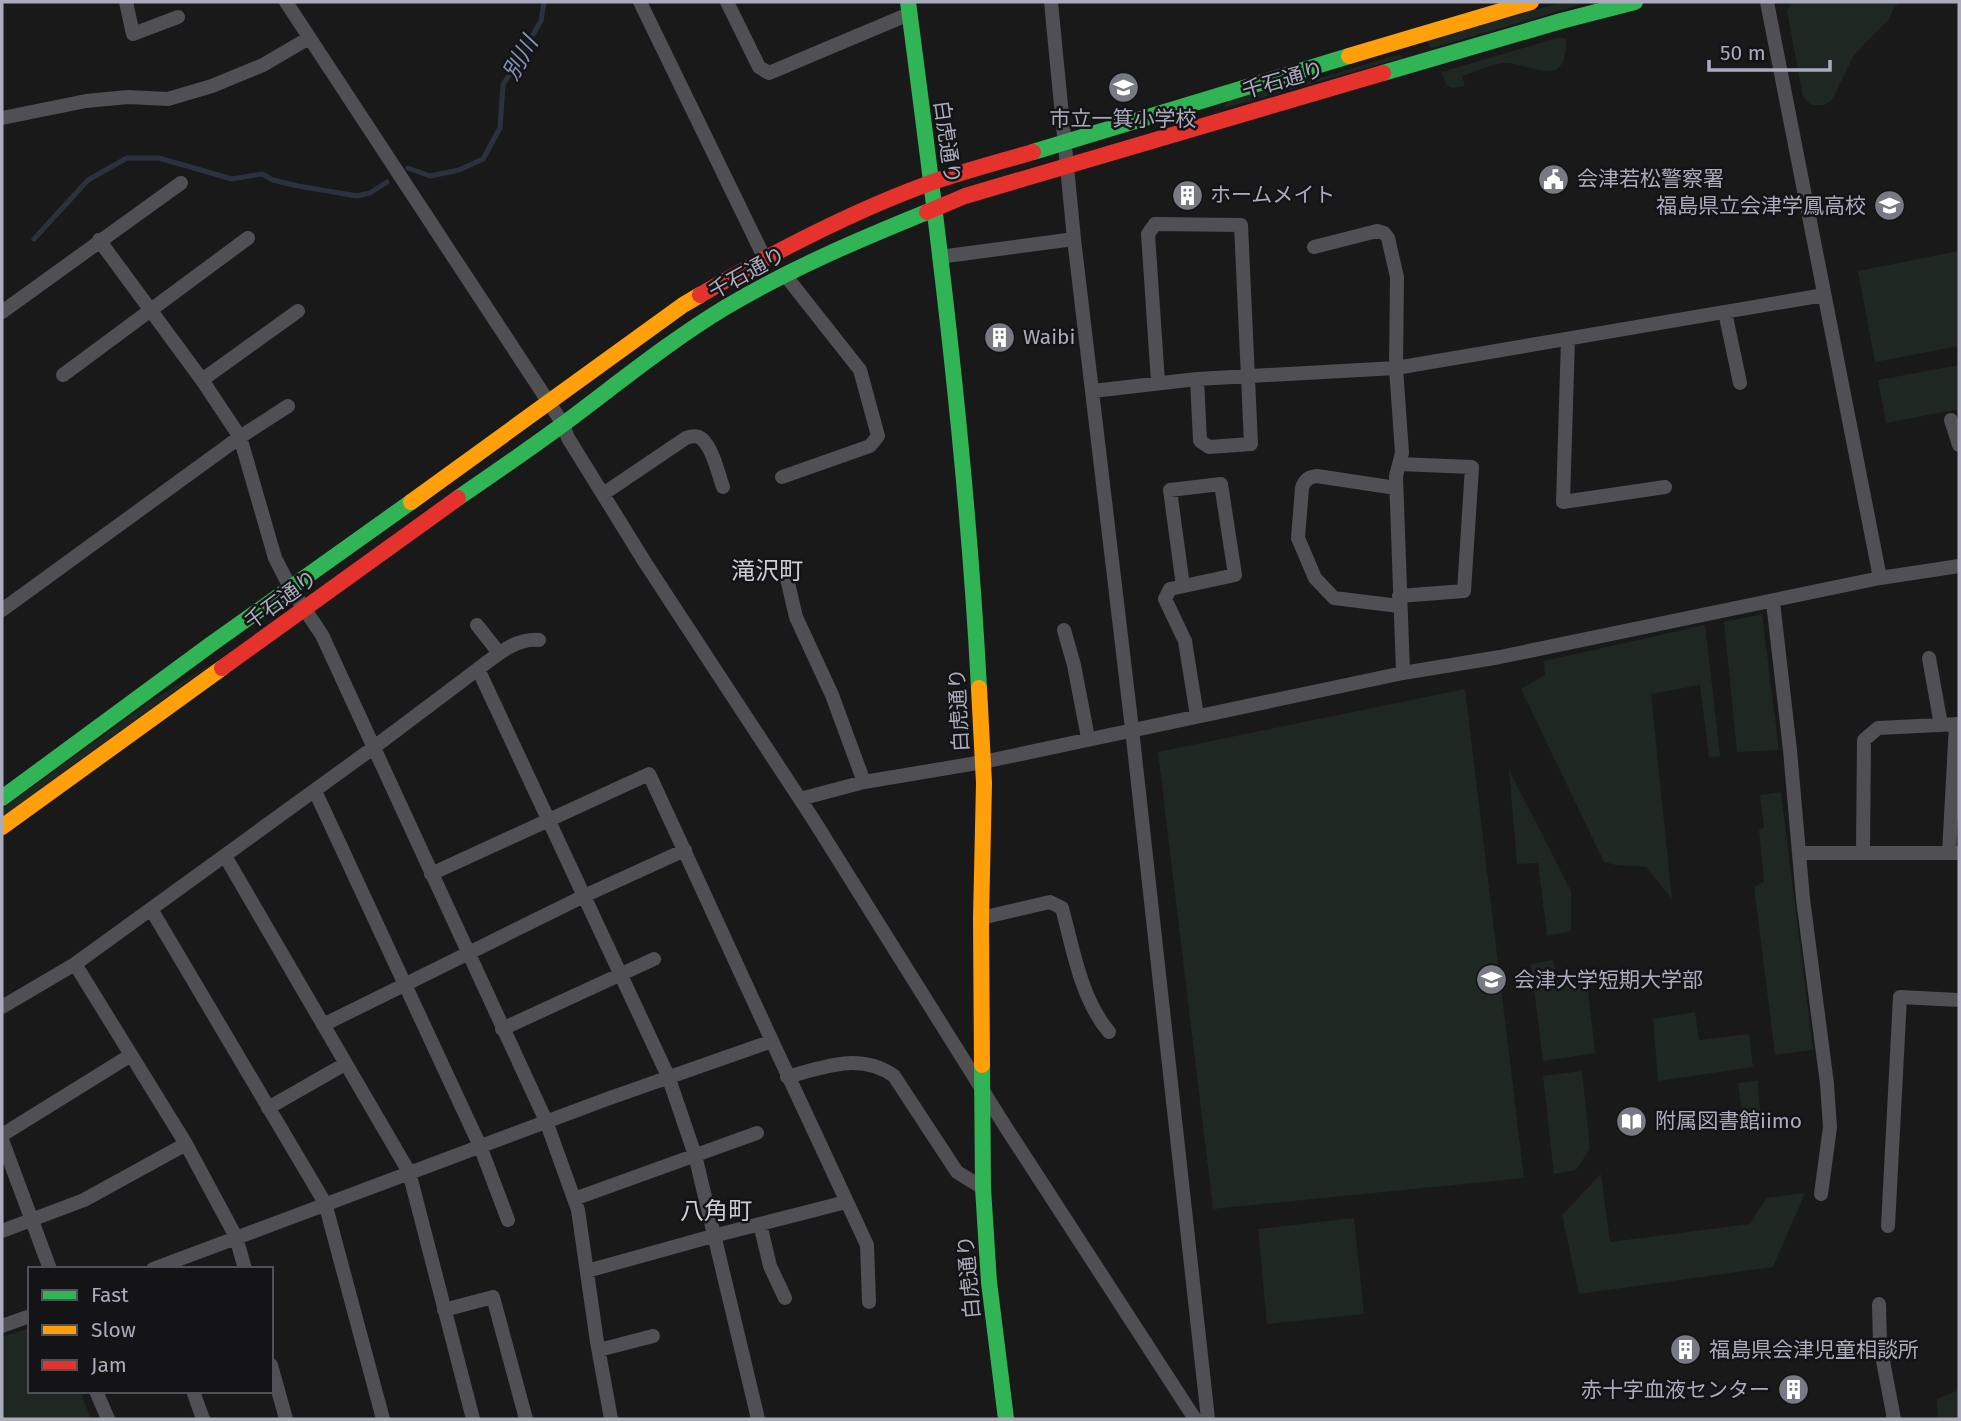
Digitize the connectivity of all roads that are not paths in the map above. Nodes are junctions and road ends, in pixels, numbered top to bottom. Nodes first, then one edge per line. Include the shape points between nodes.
1 (126, 2) edge
2 (286, 2) edge
3 (640, 2) edge
4 (727, 2) edge
5 (1051, 2) edge
6 (1531, 2) edge
7 (1635, 2) edge
8 (1767, 2) edge
9 (908, 8) edge
10 (178, 17) dead end
11 (309, 38) junction
12 (2, 118) edge
13 (1065, 141) junction
14 (1067, 165) junction
15 (181, 183) dead end
16 (931, 183) junction
17 (935, 206) junction
18 (248, 239) dead end
19 (1074, 239) junction
20 (99, 240) junction
21 (1314, 247) dead end
22 (939, 257) junction
23 (765, 259) junction
24 (785, 275) junction
25 (1825, 295) junction
26 (150, 309) junction
27 (298, 311) dead end
28 (2, 312) edge
29 (1725, 312) junction
30 (1568, 339) junction
31 (1396, 368) junction
32 (63, 375) dead end
33 (1246, 376) junction
34 (1197, 379) junction
35 (202, 380) junction
36 (1158, 382) junction
37 (1740, 383) dead end
38 (1093, 391) junction
39 (548, 402) junction
40 (288, 406) dead end
41 (1951, 420) dead end
42 (563, 424) junction
43 (240, 437) junction
44 (1959, 445) edge
45 (1399, 464) junction
46 (782, 477) dead end
47 (723, 486) dead end
48 (1665, 487) dead end
49 (1396, 488) junction
50 (603, 494) junction
51 (1959, 566) edge
52 (785, 570) dead end
53 (1880, 578) junction
54 (1183, 586) junction
55 (291, 589) junction
56 (1399, 601) junction
57 (1773, 602) junction
58 (305, 609) junction
59 (2, 610) edge
60 (477, 625) dead end
61 (1064, 630) dead end
62 (539, 640) dead end
63 (499, 653) junction
64 (1929, 658) dead end
65 (478, 669) junction
66 (1403, 673) junction
67 (1198, 716) junction
68 (1952, 724) edge
69 (1132, 729) junction
70 (1088, 738) junction
71 (373, 748) junction
72 (983, 762) junction
73 (864, 782) junction
74 (314, 790) junction
75 (3, 793) edge
76 (800, 799) junction
77 (549, 819) junction
78 (2, 827) edge
79 (685, 850) junction
80 (1863, 852) junction
81 (1799, 853) junction
82 (1954, 853) edge
83 (225, 856) junction
84 (431, 874) junction
85 (584, 897) junction
86 (151, 909) junction
87 (981, 918) junction
88 (467, 953) junction
89 (654, 959) dead end
90 (75, 964) junction
91 (620, 975) junction
92 (405, 984) junction
93 (1959, 1000) edge
94 (2, 1007) edge
95 (323, 1025) junction
96 (502, 1028) junction
97 (1109, 1032) dead end
98 (772, 1041) junction
99 (131, 1055) junction
100 (345, 1064) junction
101 (668, 1076) junction
102 (787, 1077) junction
103 (982, 1087) junction
104 (268, 1108) junction
105 (546, 1121) junction
106 (757, 1133) dead end
107 (2, 1137) edge
108 (186, 1144) junction
109 (480, 1146) junction
110 (695, 1155) junction
111 (409, 1172) junction
112 (983, 1188) junction
113 (1821, 1194) dead end
114 (574, 1199) junction
115 (846, 1202) junction
116 (325, 1203) junction
117 (33, 1220) junction
118 (508, 1220) dead end
119 (760, 1224) junction
120 (1888, 1226) dead end
121 (2, 1231) edge
122 (713, 1236) junction
123 (236, 1237) junction
124 (49, 1267) edge
125 (158, 1267) edge
126 (244, 1267) edge
127 (587, 1271) junction
128 (785, 1298) dead end
129 (869, 1302) dead end
130 (1879, 1304) dead end
131 (444, 1310) junction
132 (28, 1317) edge
133 (2, 1326) edge
134 (653, 1336) dead end
135 (599, 1350) junction
136 (273, 1372) edge
137 (97, 1393) edge
138 (194, 1393) edge
139 (108, 1419) edge
140 (203, 1419) edge
141 (286, 1419) edge
142 (383, 1419) edge
143 (473, 1419) edge
144 (526, 1419) edge
145 (611, 1419) edge
146 (758, 1419) edge
147 (1006, 1419) edge
148 (1195, 1419) edge
149 (1208, 1419) edge
150 (1894, 1419) edge

1 - 10 street via 133,34
2 - 11 street
3 - 23 street
4 - 9 street via 759,67 769,73
5 - 13 street
6 - 13 main road, 千石通り
7 - 14 main road, 千石通り
8 - 25 street
9 - 16 main road, 白虎通り
11 - 12 street via 263,65 168,100 86,101
11 - 39 street
13 - 14 street
13 - 16 main road, 千石通り
14 - 17 main road, 千石通り
14 - 19 street
15 - 20 street
16 - 17 main road, 白虎通り
16 - 23 main road, 千石通り
17 - 22 main road, 白虎通り
17 - 24 main road, 千石通り
18 - 26 street
19 - 22 street
19 - 38 street
20 - 26 street
20 - 28 street
21 - 31 street via 1377,231 1388,238 1397,277
22 - 72 main road, 白虎通り via 967,512
23 - 39 main road, 千石通り via 683,305
24 - 42 main road, 千石通り via 630,372
24 - 46 street via 860,370 878,436 870,446
25 - 29 street
25 - 53 street
26 - 32 street
26 - 35 street
27 - 35 street
29 - 30 street
29 - 37 street
30 - 31 street
30 - 48 street via 1563,502
31 - 33 street
31 - 45 street
33 - 34 street
33 - 34 street via 1251,444 1209,447 1200,441
33 - 36 street via 1241,225 1155,224 1148,234
34 - 36 street
35 - 43 street
36 - 38 street
38 - 69 street
39 - 42 street
39 - 55 main road, 千石通り
40 - 43 street
41 - 44 street
42 - 50 street
42 - 58 main road, 千石通り
43 - 55 street via 275,558
43 - 59 street
45 - 49 street
45 - 56 street via 1472,467 1464,591
47 - 50 street via 709,450 702,438 695,436
49 - 56 street
49 - 56 street via 1310,477 1302,488 1298,538 1315,578 1334,598
50 - 76 street
51 - 53 street
52 - 73 street via 796,617 832,695
53 - 57 street
54 - 54 street via 1234,575 1221,484 1170,490
54 - 67 street via 1170,589 1165,599 1185,641
55 - 58 street
55 - 75 main road, 千石通り
56 - 66 street
57 - 66 street
57 - 81 street
58 - 71 street via 322,635
58 - 78 main road, 千石通り
60 - 63 street
61 - 70 street
62 - 63 street via 524,638
63 - 65 street
64 - 68 street
65 - 71 street
65 - 77 street
66 - 67 street
67 - 69 street
68 - 80 street via 1878,728 1864,740
68 - 82 street
69 - 70 street
69 - 149 street
70 - 72 street
71 - 74 street
71 - 84 street
72 - 73 street
72 - 87 main road, 白虎通り
73 - 76 street
74 - 83 street
74 - 92 street
76 - 103 street
77 - 79 street via 649,774
77 - 84 street
77 - 85 street
79 - 85 street
79 - 98 street
80 - 81 street
80 - 82 street
81 - 113 street via 1828,1094 1830,1126
83 - 86 street
83 - 95 street
84 - 88 street
85 - 88 street
85 - 91 street
86 - 90 street
86 - 104 street
87 - 97 street via 1050,902 1062,908 1081,977 1098,1020
87 - 103 main road, 白虎通り
88 - 92 street
88 - 96 street
89 - 91 street
90 - 94 street
90 - 99 street
91 - 96 street
91 - 101 street
92 - 95 street
92 - 109 street
93 - 120 street via 1900,997
95 - 100 street
96 - 105 street
98 - 101 street
98 - 102 street
99 - 107 street
99 - 108 street
100 - 104 street
100 - 111 street
101 - 105 street
101 - 110 street
102 - 112 street via 836,1064 881,1067 894,1076 957,1172
102 - 115 street
103 - 112 main road, 白虎通り
103 - 148 street
104 - 116 street
105 - 109 street
105 - 114 street
106 - 110 street
107 - 117 street
108 - 117 street via 84,1200
108 - 123 street
109 - 111 street
109 - 118 street
110 - 114 street
110 - 122 street
111 - 116 street
111 - 131 street
112 - 147 main road, 白虎通り
114 - 127 street
115 - 119 street
115 - 129 street via 867,1245
116 - 123 street
116 - 142 street
117 - 121 street
117 - 124 street
119 - 122 street
119 - 128 street via 770,1266
122 - 127 street
122 - 146 street
123 - 125 street
123 - 126 street
127 - 135 street
130 - 150 street via 1880,1345
131 - 143 street
131 - 144 street via 493,1297
132 - 133 street
134 - 135 street
135 - 145 street
136 - 141 street
137 - 139 street
138 - 140 street

